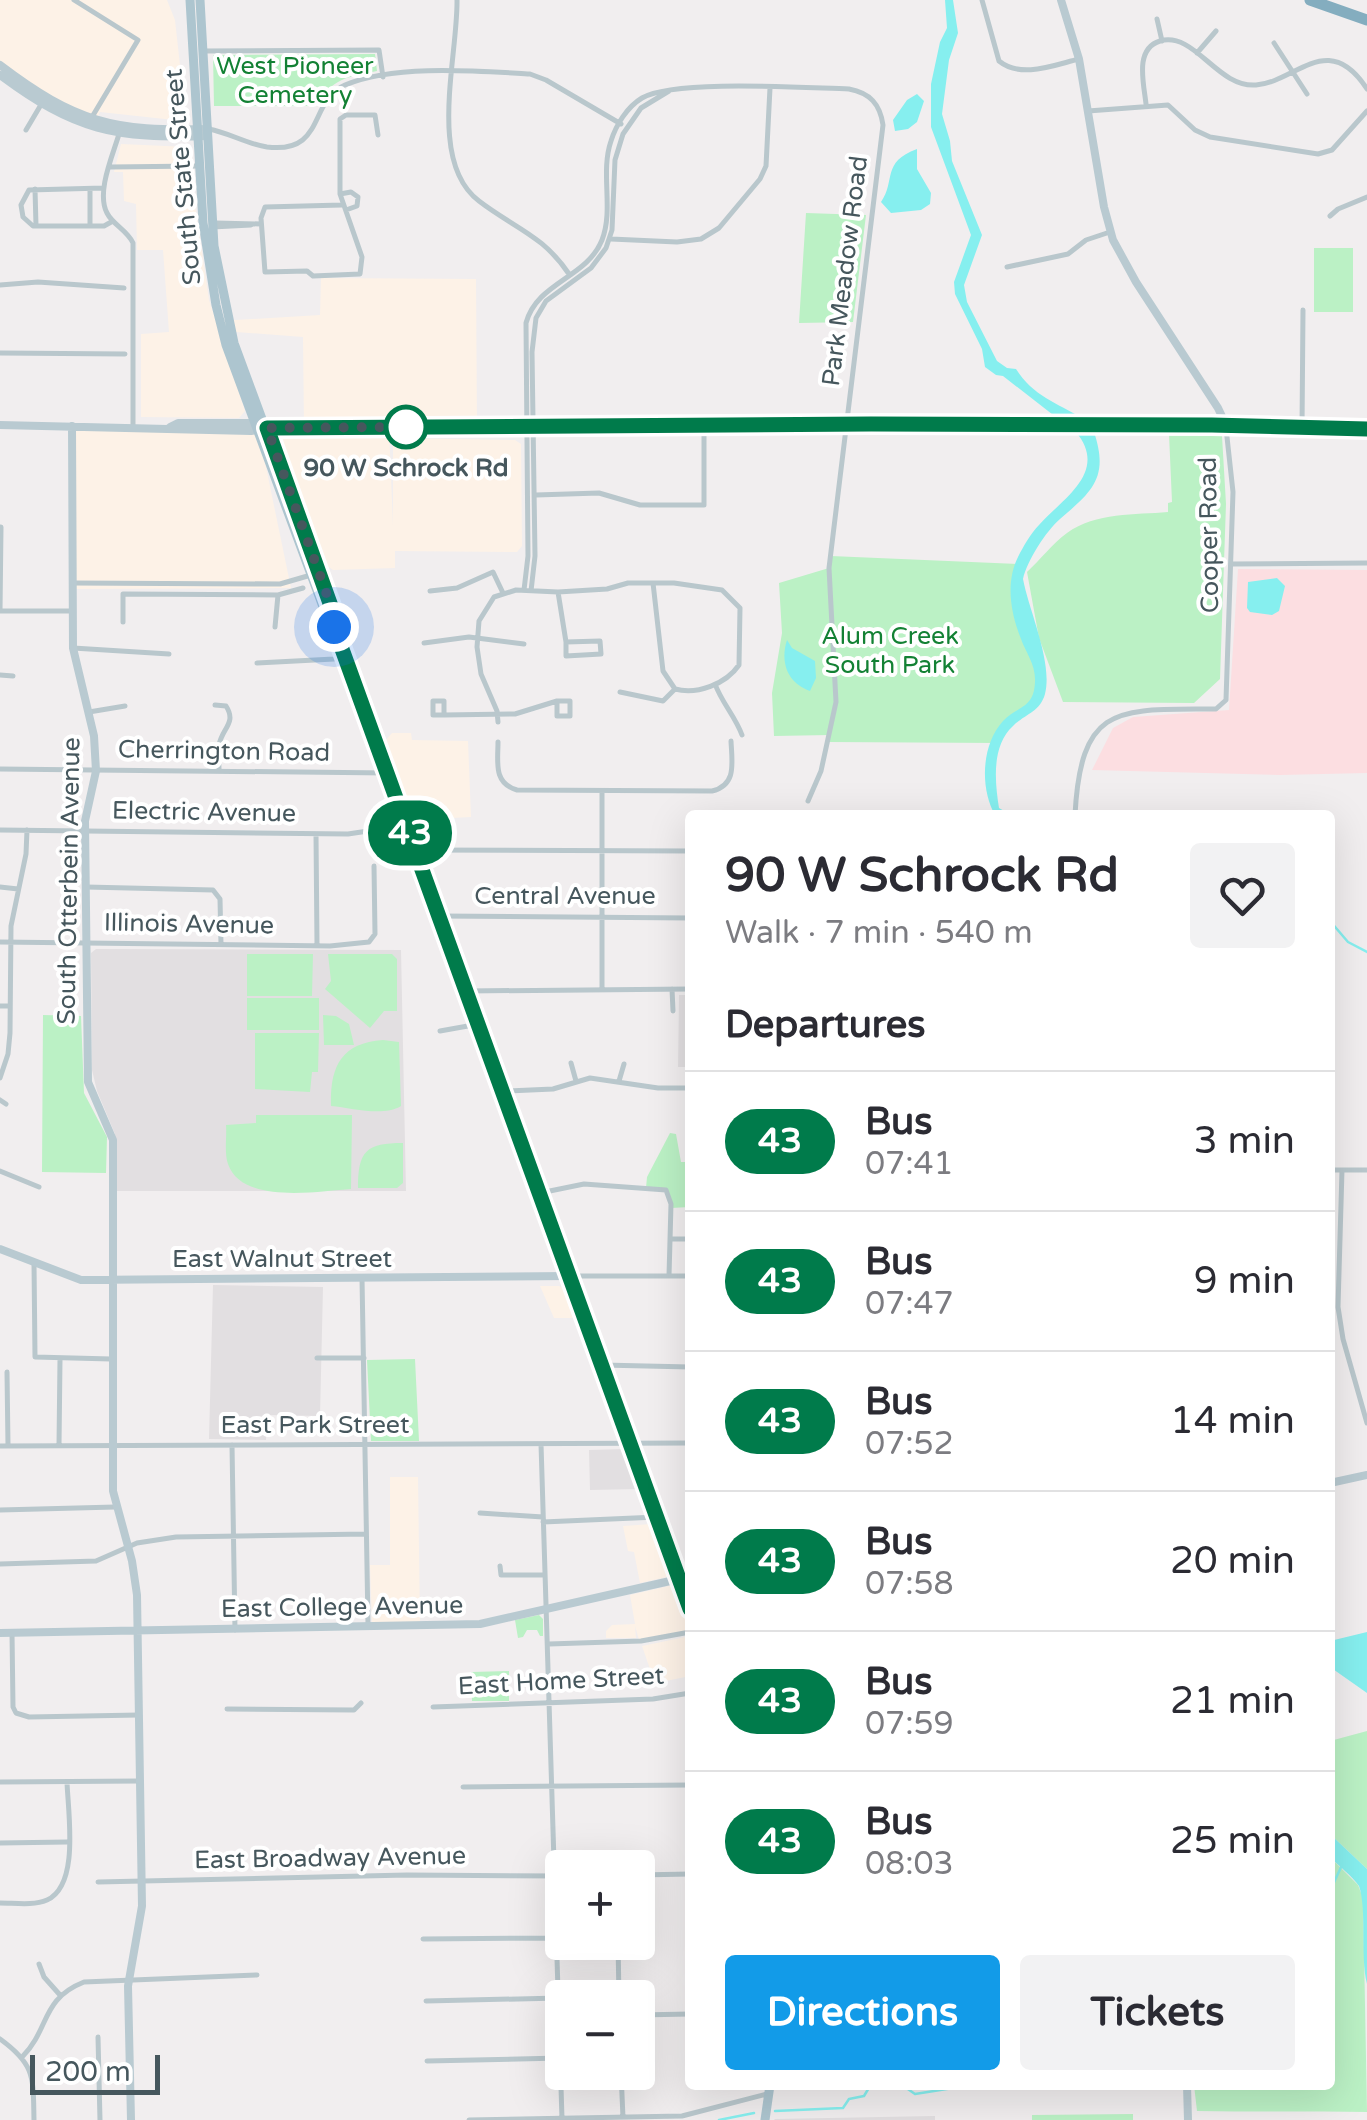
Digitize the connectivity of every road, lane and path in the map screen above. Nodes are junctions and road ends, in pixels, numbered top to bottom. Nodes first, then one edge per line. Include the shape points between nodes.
1 (74, 0) edge
2 (190, 0) edge
3 (200, 0) edge
4 (457, 0) edge
5 (982, 0) edge
6 (1060, 0) edge
7 (1310, 0) edge
8 (1157, 20) dead end
9 (1367, 20) edge
10 (1216, 31) dead end
11 (1162, 40) junction
12 (1274, 43) dead end
13 (202, 51) junction
14 (1197, 54) junction
15 (1079, 60) junction
16 (0, 65) edge
17 (1292, 70) junction
18 (451, 73) junction
19 (0, 75) edge
20 (383, 77) junction
21 (770, 88) junction
22 (1367, 89) edge
23 (1307, 94) dead end
24 (43, 101) junction
25 (1146, 105) junction
26 (1088, 111) junction
27 (1365, 113) edge
28 (92, 120) junction
29 (623, 125) junction
30 (26, 130) dead end
31 (203, 133) junction
32 (119, 134) junction
33 (378, 134) dead end
34 (200, 166) junction
35 (111, 167) junction
36 (36, 188) junction
37 (90, 188) junction
38 (103, 188) junction
39 (340, 194) junction
40 (1367, 196) edge
41 (344, 208) junction
42 (1330, 216) dead end
43 (114, 222) junction
44 (258, 224) junction
45 (208, 225) junction
46 (36, 226) junction
47 (90, 226) junction
48 (1110, 232) junction
49 (607, 238) junction
50 (206, 246) junction
51 (1008, 266) dead end
52 (217, 270) junction
53 (572, 277) junction
54 (0, 285) edge
55 (124, 288) dead end
56 (1303, 310) dead end
57 (226, 330) junction
58 (0, 353) edge
59 (125, 354) dead end
60 (704, 424) junction
61 (846, 424) junction
62 (1226, 425) junction
63 (0, 426) edge
64 (72, 426) junction
65 (133, 427) junction
66 (530, 427) junction
67 (262, 428) junction
68 (1302, 428) junction
69 (1367, 429) edge
70 (532, 495) junction
71 (0, 528) edge
72 (1367, 563) edge
73 (1232, 564) junction
74 (315, 573) junction
75 (72, 583) junction
76 (654, 583) junction
77 (303, 588) dead end
78 (430, 590) dead end
79 (527, 591) junction
80 (558, 592) junction
81 (503, 593) junction
82 (278, 595) junction
83 (0, 611) edge
84 (72, 611) junction
85 (122, 622) dead end
86 (335, 624) junction
87 (275, 627) dead end
88 (477, 638) junction
89 (566, 642) junction
90 (424, 643) dead end
91 (524, 644) dead end
92 (73, 648) junction
93 (168, 654) dead end
94 (345, 655) junction
95 (257, 663) dead end
96 (0, 674) edge
97 (13, 676) dead end
98 (714, 684) junction
99 (675, 689) junction
100 (620, 692) dead end
101 (557, 702) dead end
102 (215, 705) dead end
103 (125, 706) dead end
104 (88, 712) junction
105 (444, 715) dead end
106 (498, 718) junction
107 (742, 736) dead end
108 (498, 742) dead end
109 (731, 742) dead end
110 (0, 769) edge
111 (96, 770) junction
112 (219, 771) junction
113 (388, 773) junction
114 (602, 791) junction
115 (808, 800) dead end
116 (1075, 810) edge
117 (404, 818) junction
118 (0, 830) edge
119 (26, 830) junction
120 (86, 831) junction
121 (316, 833) junction
122 (416, 850) junction
123 (602, 850) junction
124 (685, 850) edge
125 (374, 866) dead end
126 (86, 886) junction
127 (0, 887) edge
128 (18, 889) junction
129 (440, 916) junction
130 (601, 916) junction
131 (685, 918) edge
132 (0, 942) edge
133 (10, 942) junction
134 (86, 944) junction
135 (221, 944) junction
136 (317, 946) junction
137 (685, 989) edge
138 (602, 990) junction
139 (672, 990) junction
140 (467, 991) junction
141 (0, 1006) edge
142 (10, 1006) junction
143 (674, 1011) dead end
144 (479, 1024) junction
145 (440, 1030) dead end
146 (571, 1063) dead end
147 (624, 1064) dead end
148 (0, 1078) edge
149 (576, 1081) junction
150 (619, 1081) junction
151 (685, 1088) edge
152 (504, 1091) junction
153 (1335, 1170) edge
154 (1342, 1170) junction
155 (1367, 1170) edge
156 (0, 1171) edge
157 (39, 1187) dead end
158 (540, 1193) junction
159 (670, 1238) junction
160 (685, 1239) edge
161 (0, 1249) edge
162 (34, 1262) junction
163 (570, 1276) junction
164 (669, 1276) junction
165 (685, 1276) edge
166 (362, 1278) junction
167 (112, 1280) junction
168 (316, 1358) dead end
169 (364, 1358) junction
170 (60, 1359) junction
171 (111, 1359) junction
172 (602, 1365) junction
173 (685, 1367) edge
174 (7, 1372) dead end
175 (1367, 1423) edge
176 (630, 1443) junction
177 (365, 1444) junction
178 (541, 1444) junction
179 (685, 1444) edge
180 (59, 1445) junction
181 (111, 1445) junction
182 (232, 1445) junction
183 (4, 1446) edge
184 (1367, 1475) edge
185 (1335, 1483) edge
186 (115, 1507) junction
187 (0, 1510) edge
188 (480, 1512) dead end
189 (657, 1517) junction
190 (543, 1520) junction
191 (366, 1534) junction
192 (234, 1536) junction
193 (128, 1547) junction
194 (0, 1564) edge
195 (500, 1566) dead end
196 (545, 1576) junction
197 (684, 1577) edge
198 (546, 1610) junction
199 (368, 1628) junction
200 (138, 1630) junction
201 (236, 1630) junction
202 (0, 1633) edge
203 (12, 1633) junction
204 (685, 1633) edge
205 (548, 1644) junction
206 (685, 1694) edge
207 (550, 1702) junction
208 (361, 1703) dead end
209 (433, 1707) dead end
210 (227, 1710) dead end
211 (139, 1715) junction
212 (0, 1782) edge
213 (68, 1782) junction
214 (140, 1782) junction
215 (685, 1785) edge
216 (463, 1787) dead end
217 (552, 1787) junction
218 (0, 1842) edge
219 (68, 1842) junction
220 (557, 1850) edge
221 (685, 1874) edge
222 (655, 1875) edge
223 (545, 1876) edge
224 (141, 1880) junction
225 (98, 1882) dead end
226 (0, 1902) edge
227 (545, 1938) edge
228 (423, 1940) dead end
229 (40, 1964) dead end
230 (257, 1975) dead end
231 (129, 1978) junction
232 (60, 1995) junction
233 (545, 1998) edge
234 (426, 2000) dead end
235 (685, 2014) edge
236 (655, 2015) edge
237 (98, 2036) dead end
238 (0, 2039) edge
239 (23, 2056) junction
240 (545, 2058) edge
241 (427, 2061) dead end
242 (561, 2090) edge
243 (622, 2090) edge
244 (767, 2090) edge
245 (770, 2090) edge
246 (1187, 2090) edge
247 (623, 2118) edge
248 (562, 2119) edge
249 (34, 2120) edge
250 (100, 2120) edge
251 (131, 2120) edge
252 (469, 2120) edge
253 (764, 2120) edge
254 (1188, 2120) edge

1 - 28 street via 138,40
2 - 31 main road, South State Street
3 - 13 main road, South State Street
4 - 18 street
5 - 15 street via 999,62 1025,69
6 - 15 street, Cooper Road
7 - 9 highway
8 - 11 street
10 - 14 street
11 - 14 street via 1178,41
11 - 25 street via 1144,58
12 - 17 street
13 - 20 street via 379,50
13 - 31 main road, South State Street
14 - 17 street via 1244,84 1267,83
15 - 26 street, Cooper Road
16 - 24 street
17 - 22 street via 1337,64
17 - 23 street
18 - 20 street
18 - 29 street via 530,74
18 - 53 street via 451,154 464,186 548,246
19 - 24 street
20 - 31 street via 332,93 314,130 293,145 262,146
21 - 29 street via 701,87 642,98
21 - 49 street via 766,166 719,228 681,242
21 - 61 street, Park Meadow Road via 864,92 876,102 883,125
24 - 28 street
24 - 30 street
24 - 32 street via 80,124
25 - 26 street
25 - 27 street via 1168,105 1210,137 1312,154 1332,150
26 - 48 street, Cooper Road
28 - 31 street
29 - 49 street via 606,160
31 - 32 street
31 - 34 main road, South State Street
31 - 45 main road, South State Street
32 - 35 street
33 - 39 street via 375,115 342,117
34 - 35 street
34 - 45 main road, South State Street
35 - 38 street
36 - 37 street
36 - 46 street
36 - 46 street via 25,192 21,206 22,217
37 - 38 street
37 - 47 street
38 - 43 street
39 - 41 street
39 - 41 street via 358,196 357,206
40 - 42 street
41 - 44 street via 268,206
41 - 44 street via 362,257 358,276 265,272
43 - 47 street
43 - 65 street via 134,247
44 - 45 street
45 - 50 main road, South State Street
45 - 52 main road, South State Street
46 - 47 street
48 - 51 street via 1068,254
48 - 62 street, Cooper Road
49 - 53 street
50 - 52 main road
50 - 57 main road, South State Street
52 - 57 main road, South State Street
53 - 66 street via 536,318
54 - 55 street
56 - 68 street
57 - 67 main road, South State Street
57 - 67 main road, South State Street
58 - 59 street
60 - 61 street
60 - 66 street
60 - 70 street via 704,505 640,505 599,493
61 - 62 street
61 - 115 street, Park Meadow Road via 829,568 836,702
62 - 68 street
62 - 73 street, Cooper Road
63 - 64 street
64 - 65 street
64 - 75 street, South Otterbein Avenue
65 - 67 street
66 - 67 street
66 - 70 street
67 - 74 main road, South State Street
67 - 74 main road, South State Street
68 - 69 street
70 - 79 street
71 - 83 street
72 - 73 street
73 - 116 street, Cooper Road via 1224,705 1128,712 1106,722 1086,752
74 - 75 street via 280,584
74 - 86 main road, South State Street
74 - 86 main road, South State Street via 329,623
75 - 84 street, South Otterbein Avenue
76 - 80 street
76 - 98 street via 718,588 735,599 739,666
76 - 99 street via 663,671
77 - 82 street
78 - 81 street via 458,588 493,572
79 - 80 street
79 - 81 street
80 - 89 street
81 - 88 street via 485,607
82 - 85 street via 123,594
82 - 87 street
83 - 84 street
84 - 92 street, South Otterbein Avenue
86 - 94 main road, South State Street
88 - 90 street
88 - 91 street
88 - 106 street via 481,674
89 - 89 street via 566,656 601,654 600,642
92 - 93 street
92 - 104 street, South Otterbein Avenue
94 - 95 street
94 - 113 main road, South State Street
96 - 97 street
98 - 99 street
98 - 107 street
99 - 100 street via 663,701
101 - 106 street
102 - 112 street via 231,715 219,743
103 - 104 street
104 - 111 street, South Otterbein Avenue
105 - 106 street
108 - 114 street via 498,770 516,790
109 - 114 street via 731,777 724,787
110 - 111 street, Cherrington Road
111 - 112 street, Cherrington Road
111 - 120 street, South Otterbein Avenue
112 - 113 street, Cherrington Road
113 - 117 main road, South State Street
114 - 123 street
117 - 121 street, Electric Avenue via 359,833
117 - 122 main road, South State Street
118 - 119 street, Electric Avenue
119 - 120 street, Electric Avenue
119 - 128 street
120 - 121 street, Electric Avenue
120 - 126 street, South Otterbein Avenue
121 - 136 street
122 - 123 street
122 - 129 main road, South State Street
123 - 124 street
123 - 130 street
125 - 136 street, Illinois Avenue via 373,939
126 - 134 street, South Otterbein Avenue
126 - 135 street via 213,890 220,899
127 - 128 street
128 - 133 street
129 - 130 street, Central Avenue
129 - 140 main road, South State Street
130 - 131 street, Central Avenue
130 - 138 street
132 - 133 street, Illinois Avenue
133 - 134 street, Illinois Avenue
133 - 142 street
134 - 135 street, Illinois Avenue
134 - 167 street, South Otterbein Avenue via 88,1082 113,1140
135 - 136 street, Illinois Avenue
137 - 139 street
138 - 139 street
138 - 140 street
139 - 143 street
140 - 144 main road, South State Street
141 - 142 street
142 - 148 street
144 - 145 street
144 - 152 main road, South State Street
146 - 149 street
147 - 150 street
149 - 150 street
149 - 152 street
150 - 151 street
152 - 158 main road, South State Street
153 - 154 street
154 - 155 street
154 - 175 street via 1338,1308
156 - 157 street
158 - 159 street via 584,1184 668,1191
158 - 163 main road, South State Street
159 - 160 street
159 - 164 street
161 - 162 street, East Walnut Street
162 - 167 street, East Walnut Street via 72,1278
162 - 170 street via 35,1357
163 - 164 street
163 - 166 street, East Walnut Street
163 - 172 main road, South State Street
164 - 165 street
166 - 167 street, East Walnut Street
166 - 169 street
167 - 171 street, South Otterbein Avenue
168 - 169 street
169 - 177 street
170 - 171 street
170 - 180 street
171 - 181 street, South Otterbein Avenue
172 - 173 street
172 - 176 main road, South State Street
174 - 183 street
176 - 178 street, East Park Street
176 - 179 street, East Park Street
176 - 189 main road, South State Street
177 - 178 street, East Park Street
177 - 182 street, East Park Street
177 - 191 street
178 - 190 street
180 - 181 street, East Park Street
180 - 183 street, East Park Street
181 - 182 street, East Park Street
181 - 186 street, South Otterbein Avenue
182 - 192 street
184 - 185 street
186 - 187 street
186 - 193 street, South Otterbein Avenue
188 - 190 street
189 - 190 street
189 - 197 main road, South State Street
190 - 196 street
191 - 192 street
191 - 199 street
192 - 193 street
192 - 201 street
193 - 194 street via 87,1562
193 - 200 street, South Otterbein Avenue
195 - 196 street via 501,1575
196 - 198 street
197 - 198 street, East College Avenue
198 - 199 street, East College Avenue via 486,1624
198 - 205 street
199 - 201 street, East College Avenue
200 - 201 street, East College Avenue
200 - 203 street, East College Avenue
200 - 211 street, South Otterbein Avenue
202 - 203 street, East College Avenue
203 - 211 street via 16,1713
204 - 205 street
205 - 207 street
206 - 207 street, East Home Street
207 - 209 street, East Home Street
207 - 217 street
208 - 210 street via 354,1710
211 - 214 street, South Otterbein Avenue
212 - 213 street
213 - 214 street
213 - 219 street
214 - 224 street, South Otterbein Avenue
215 - 217 street
216 - 217 street
217 - 220 street
218 - 219 street
219 - 226 street via 62,1887 45,1900
221 - 222 street
223 - 224 street, East Broadway Avenue
224 - 225 street, East Broadway Avenue
224 - 231 street, South Otterbein Avenue via 142,1920
227 - 228 street
229 - 232 street
230 - 231 street
231 - 232 street via 84,1982
231 - 251 street, South Otterbein Avenue
232 - 239 street
233 - 234 street
235 - 236 street
237 - 250 street
238 - 239 street
239 - 249 street via 33,2077
240 - 241 street
242 - 248 street
243 - 247 street
244 - 247 street via 691,2114
245 - 253 main road
246 - 254 street
247 - 248 street
248 - 252 street

